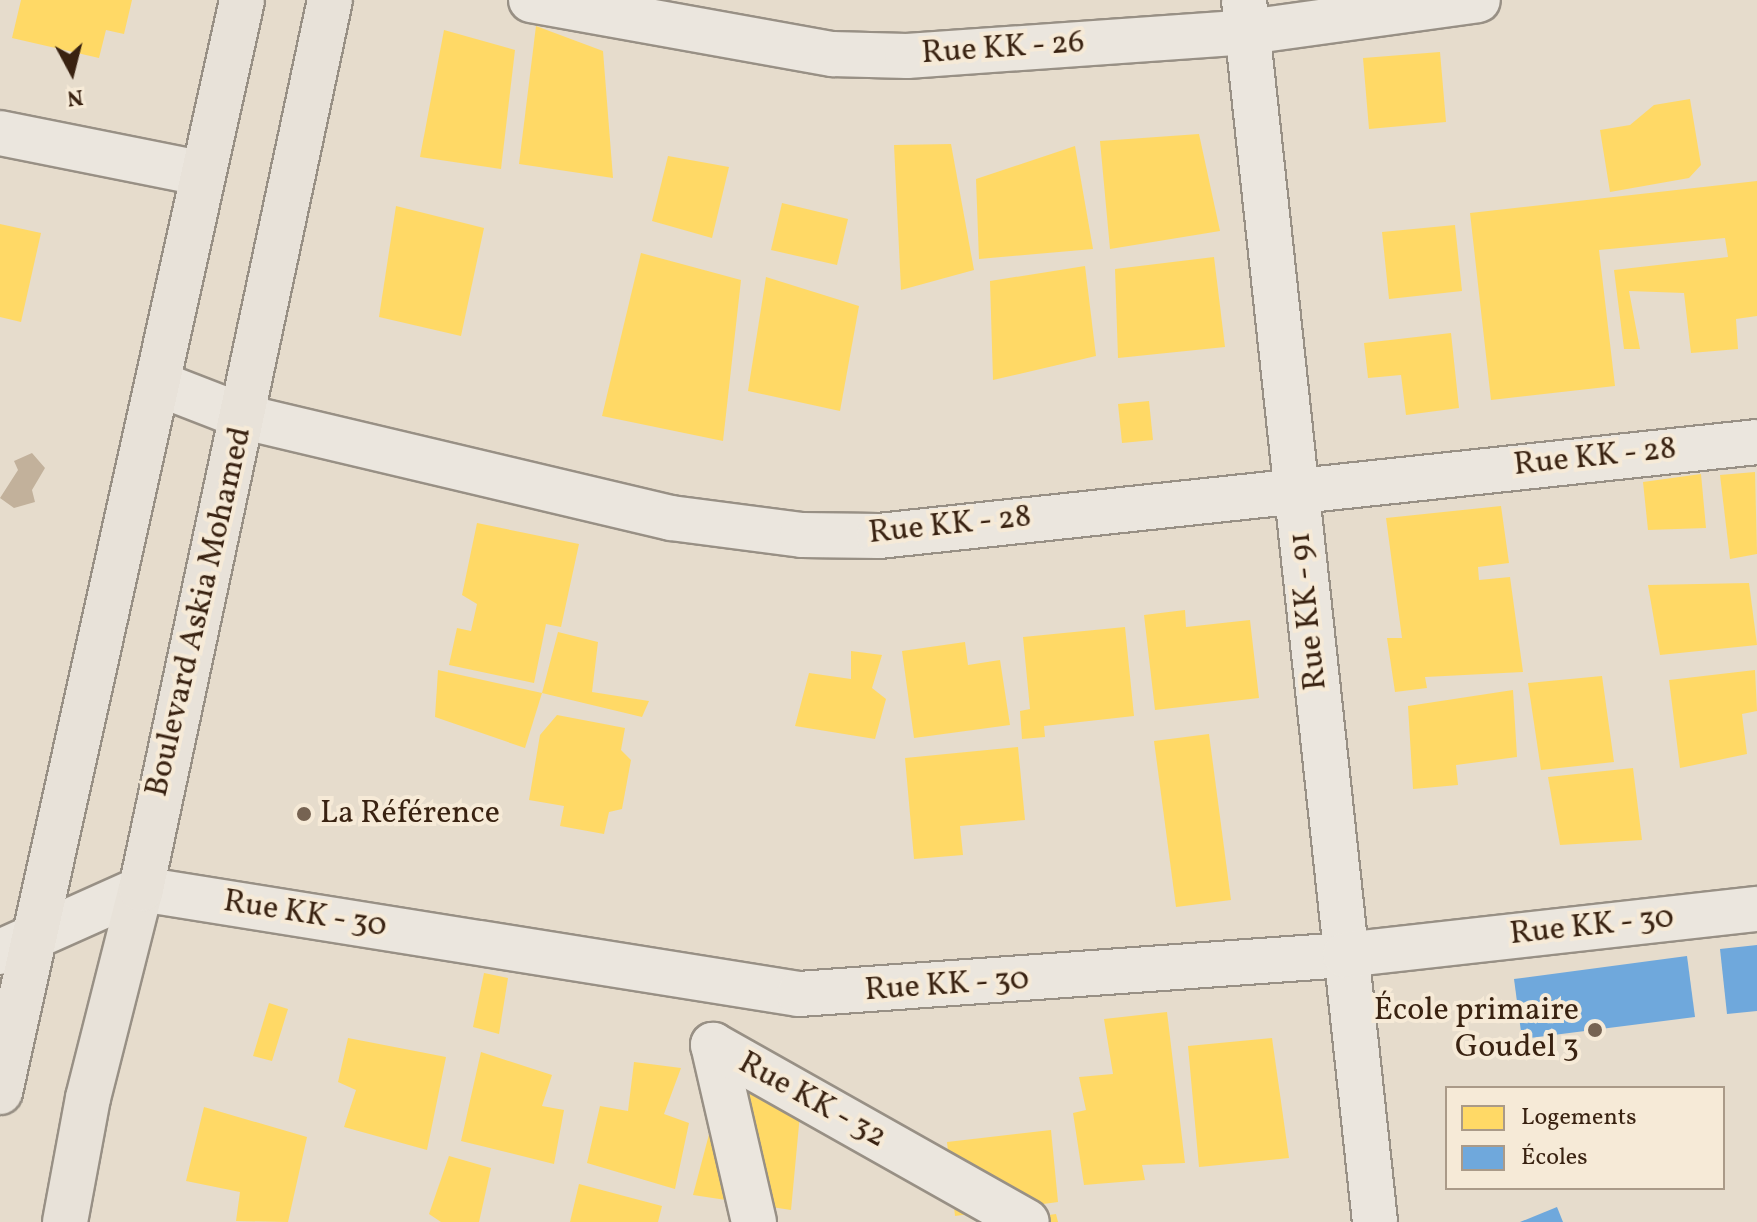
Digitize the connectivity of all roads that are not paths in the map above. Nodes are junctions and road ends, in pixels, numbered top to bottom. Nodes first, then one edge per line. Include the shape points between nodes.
1 (242, 0) edge
2 (330, 0) edge
3 (531, 0) edge
4 (1478, 0) edge
5 (1246, 16) edge
6 (0, 133) edge
7 (201, 173) junction
8 (159, 384) junction
9 (244, 417) junction
10 (1757, 442) edge
11 (1296, 488) junction
12 (141, 889) junction
13 (1757, 909) edge
14 (18, 943) edge
15 (1345, 955) junction
16 (0, 1092) edge
17 (65, 1222) edge
18 (754, 1222) edge
19 (1027, 1222) edge
20 (1375, 1222) edge

1 - 7 main road
2 - 9 main road, Boulevard Askia Mohamed
3 - 5 street, Rue KK - 26 via 832,54 907,56
4 - 5 street, Rue KK - 26
5 - 11 street, Rue KK - 91
6 - 7 street
7 - 8 main road
8 - 9 street, Rue KK - 28
8 - 14 main road
9 - 11 street, Rue KK - 28 via 671,518 802,535 879,536
9 - 12 main road, Boulevard Askia Mohamed
10 - 11 street, Rue KK - 28
11 - 15 street, Rue KK - 91
12 - 14 street
12 - 15 street, Rue KK - 30 via 799,994
12 - 17 main road, Boulevard Askia Mohamed via 88,1098
13 - 15 street, Rue KK - 30
14 - 16 main road
15 - 20 street, Rue KK - 91
18 - 19 street, Rue KK - 32 via 713,1045

